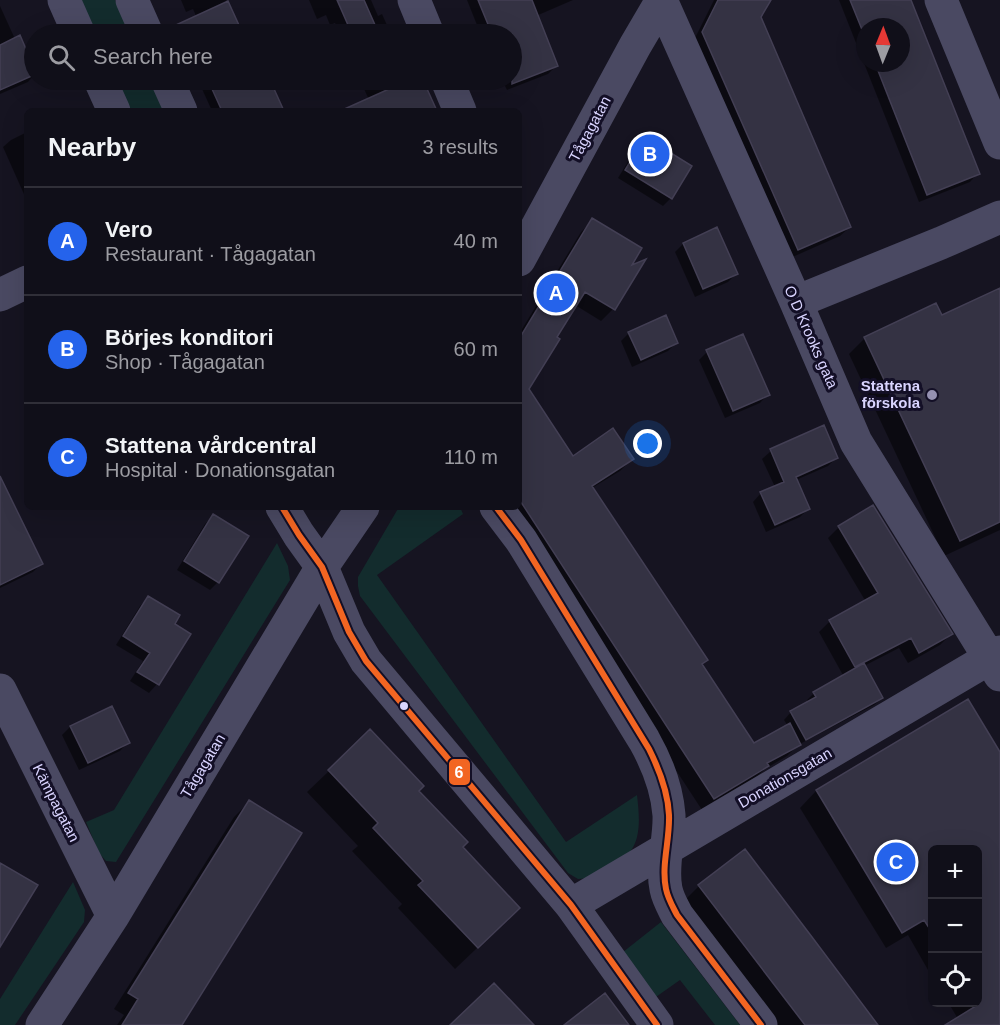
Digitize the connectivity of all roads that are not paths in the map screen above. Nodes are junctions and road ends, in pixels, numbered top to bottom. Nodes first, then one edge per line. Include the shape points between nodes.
1 (64, 0) edge
2 (132, 0) edge
3 (414, 0) edge
4 (661, 0) edge
5 (941, 0) edge
6 (75, 24) edge
7 (143, 24) edge
8 (424, 24) edge
9 (105, 90) edge
10 (172, 90) edge
11 (451, 90) edge
12 (113, 108) edge
13 (181, 108) edge
14 (459, 108) edge
15 (1000, 143) edge
16 (1000, 217) edge
17 (522, 252) edge
18 (24, 284) edge
19 (0, 296) edge
20 (796, 302) junction
21 (284, 510) edge
22 (361, 510) edge
23 (498, 510) edge
24 (322, 567) junction
25 (997, 662) edge
26 (0, 690) edge
27 (667, 848) junction
28 (571, 905) junction
29 (113, 916) junction
30 (42, 1025) edge
31 (657, 1025) edge
32 (761, 1025) edge

1 - 6 street
2 - 7 street
3 - 8 street
4 - 17 street, Tågagatan
4 - 20 street, O D Krooks gata
5 - 15 street
9 - 12 street
10 - 13 street
11 - 14 street
16 - 20 street
18 - 19 street
20 - 25 street, O D Krooks gata via 856,442
21 - 24 street
22 - 24 street, Tågagatan
23 - 27 street via 521,540 654,757 667,797
24 - 28 street via 366,661
24 - 29 street, Tågagatan
25 - 27 street, Donationsgatan
26 - 29 street, Kämpagatan
27 - 28 street, Donationsgatan
27 - 32 street via 666,889 677,915
28 - 31 street
29 - 30 street, Tågagatan

